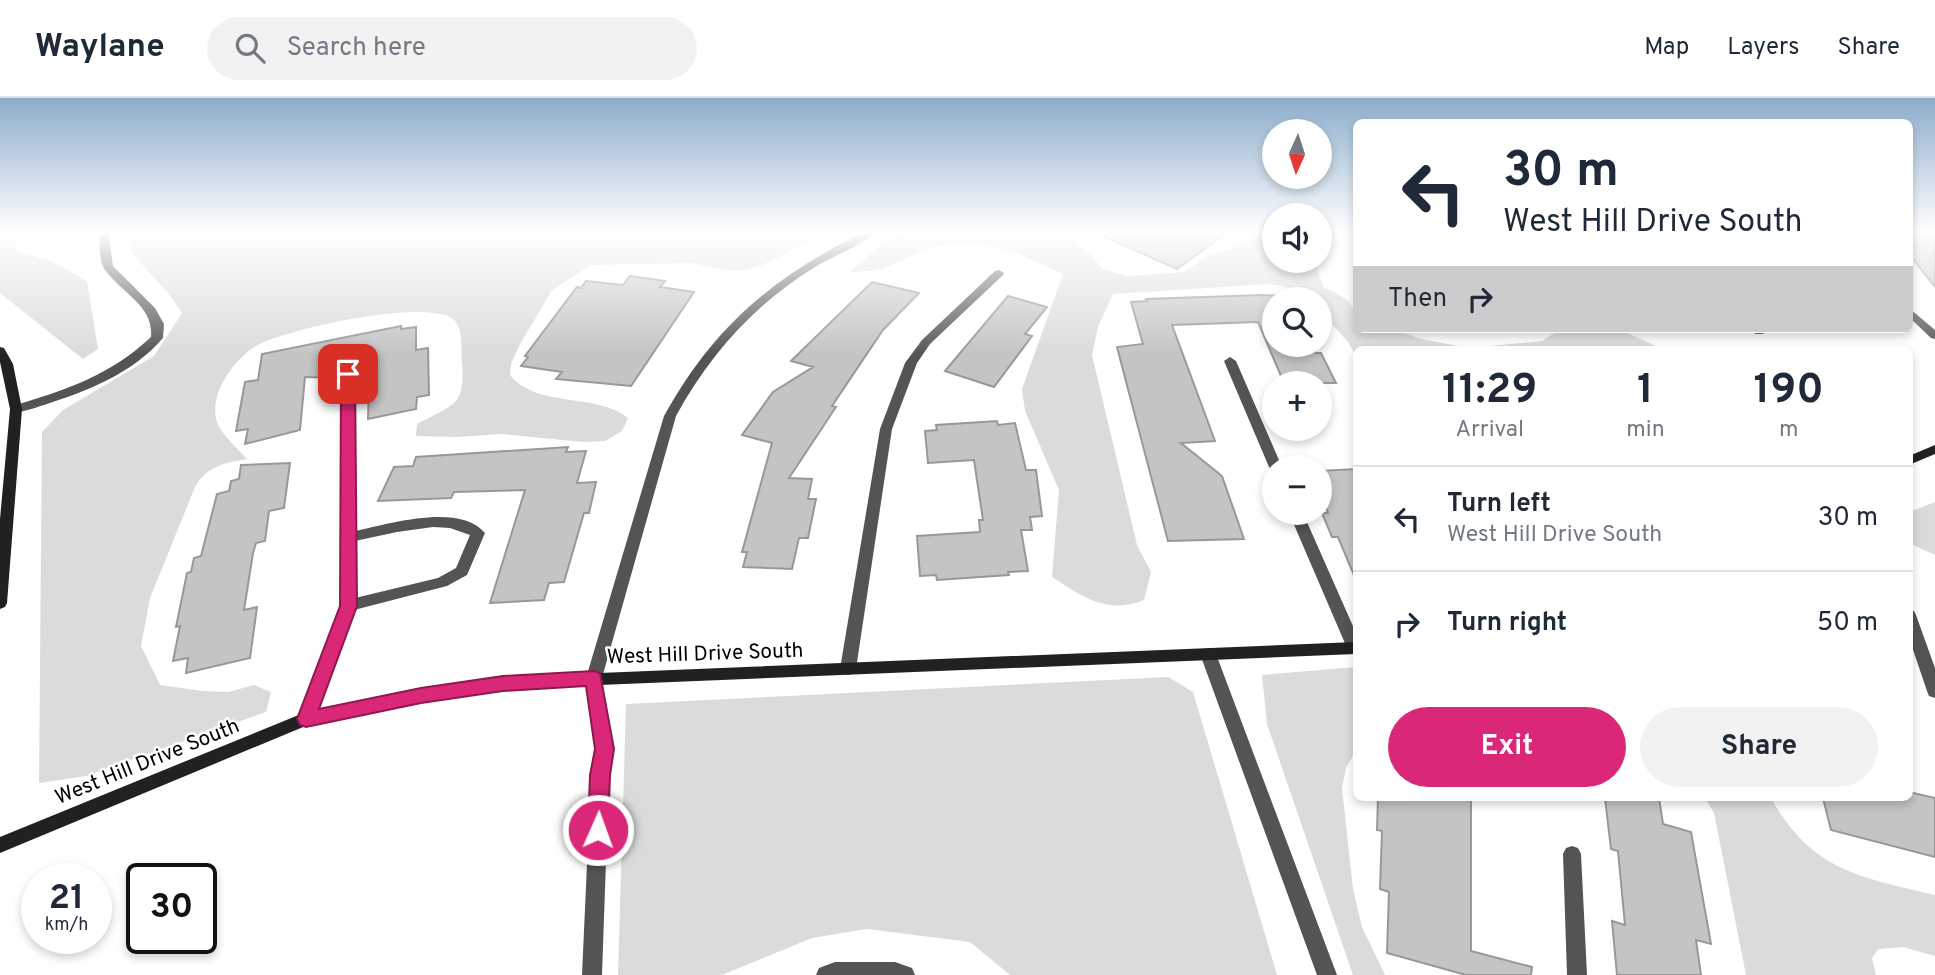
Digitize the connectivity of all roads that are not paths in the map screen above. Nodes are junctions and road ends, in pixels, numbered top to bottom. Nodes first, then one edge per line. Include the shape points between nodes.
1 (114, 273) edge
2 (798, 273) edge
3 (999, 273) dead end
4 (1913, 315) edge
5 (1935, 336) edge
6 (0, 350) edge
7 (1230, 361) dead end
8 (348, 374) dead end
9 (16, 409) junction
10 (1935, 449) edge
11 (1271, 455) edge
12 (1913, 459) edge
13 (1301, 525) edge
14 (348, 538) junction
15 (0, 603) edge
16 (348, 606) junction
17 (1913, 627) edge
18 (1353, 641) edge
19 (1353, 648) edge
20 (1208, 654) junction
21 (848, 669) junction
22 (594, 678) junction
23 (1935, 691) edge
24 (306, 719) junction
25 (0, 845) edge
26 (1572, 854) dead end
27 (592, 975) edge
28 (826, 975) edge
29 (905, 975) edge
30 (1327, 975) edge
31 (1577, 975) edge

1 - 9 street via 149,307 158,324 157,338 132,361 83,390
2 - 22 street via 738,318 685,386 670,416
3 - 21 street via 926,342 911,363 886,429
4 - 5 street
6 - 9 street
7 - 11 street
8 - 14 street
9 - 15 street
10 - 12 street
13 - 18 street
14 - 16 street
14 - 16 street via 425,522 468,526 478,533 462,571 442,582
16 - 24 street
17 - 23 street
19 - 20 street, West Hill Drive South
20 - 21 street, West Hill Drive South
20 - 30 street
21 - 22 street, West Hill Drive South
22 - 24 street, West Hill Drive South via 503,683
22 - 27 street via 604,749
24 - 25 street, West Hill Drive South
26 - 31 street
28 - 29 street

